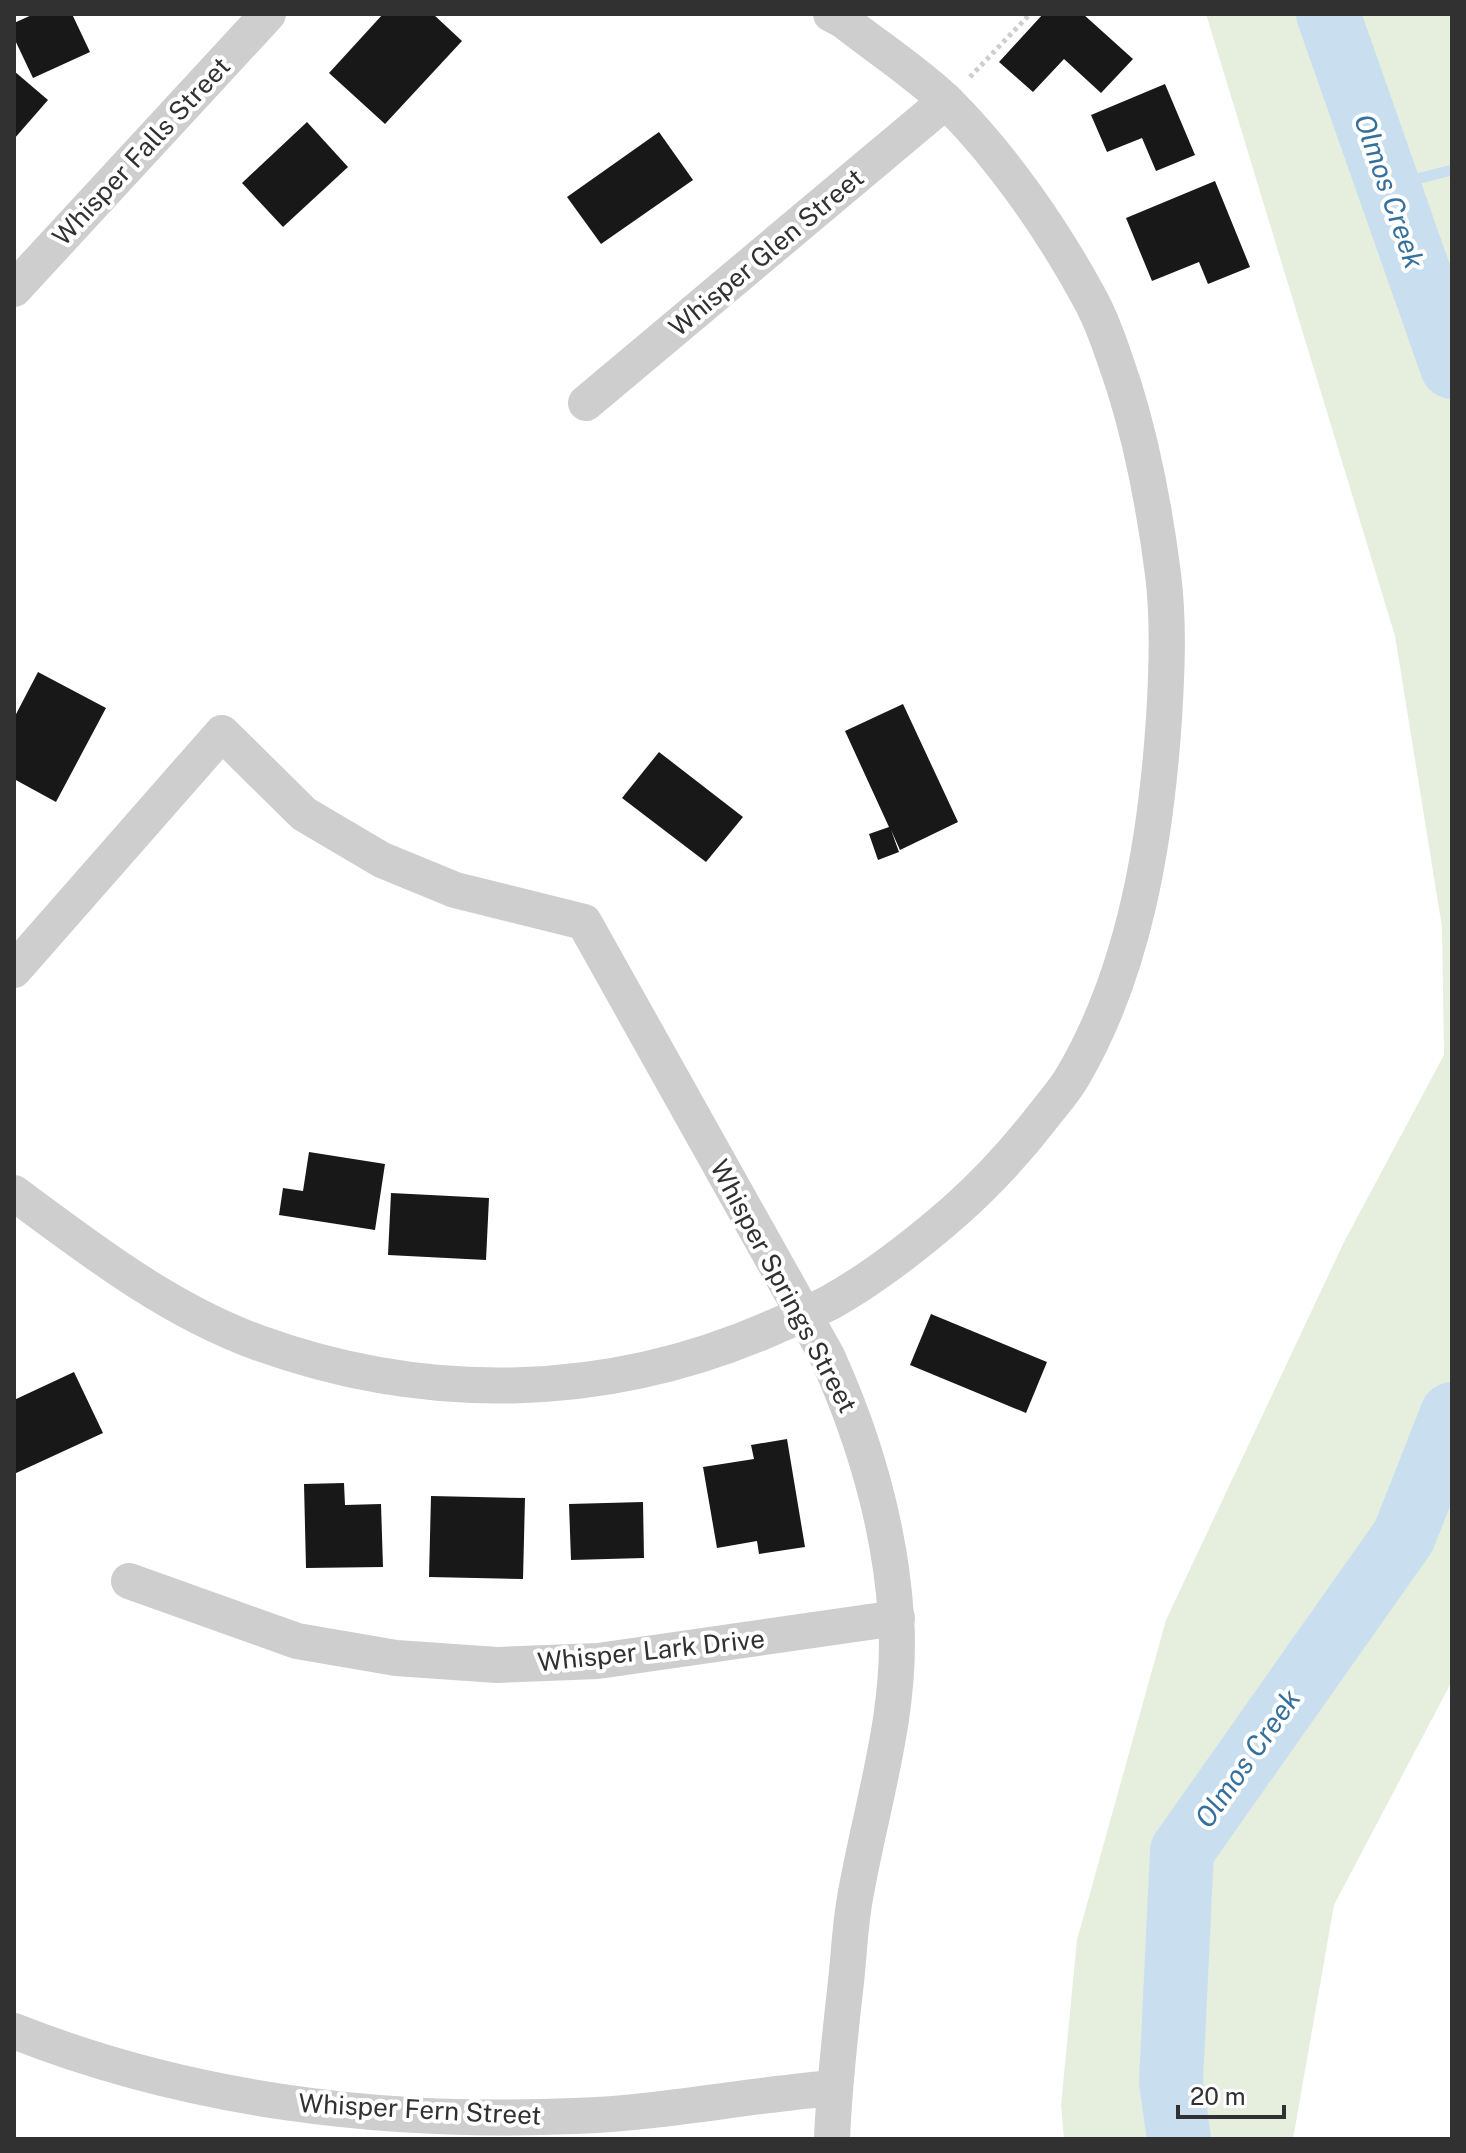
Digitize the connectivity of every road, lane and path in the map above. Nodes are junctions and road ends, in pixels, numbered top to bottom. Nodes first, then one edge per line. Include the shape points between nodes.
1 (268, 14) edge
2 (831, 14) edge
3 (1030, 14) edge
4 (946, 101) junction
5 (14, 289) edge
6 (586, 403) dead end
7 (14, 970) edge
8 (14, 1193) edge
9 (803, 1314) junction
10 (129, 1581) dead end
11 (897, 1618) junction
12 (14, 2031) edge
13 (834, 2088) junction
14 (832, 2139) edge

1 - 5 street, Whisper Falls Street
2 - 4 street
3 - 4 path
4 - 6 street, Whisper Glen Street
4 - 9 street via 1015,181 1054,240 1091,301 1118,367 1140,439 1164,578 1167,664 1161,752 1149,850 1129,939 1105,1011 1072,1079 1014,1155 971,1197 910,1250
7 - 9 street, Whisper Springs Street via 222,733 304,814 382,860 455,890 584,922
8 - 9 street via 120,1271 189,1312 321,1363 390,1378 461,1386 602,1379 739,1343
9 - 11 street, Whisper Springs Street via 851,1409 872,1472
10 - 11 street, Whisper Lark Drive via 297,1641 396,1658 497,1665 598,1661
11 - 13 street, Whisper Springs Street via 889,1726 854,1901
12 - 13 street, Whisper Fern Street via 188,2085 323,2108 461,2117 576,2116
13 - 14 street, Whisper Springs Street

